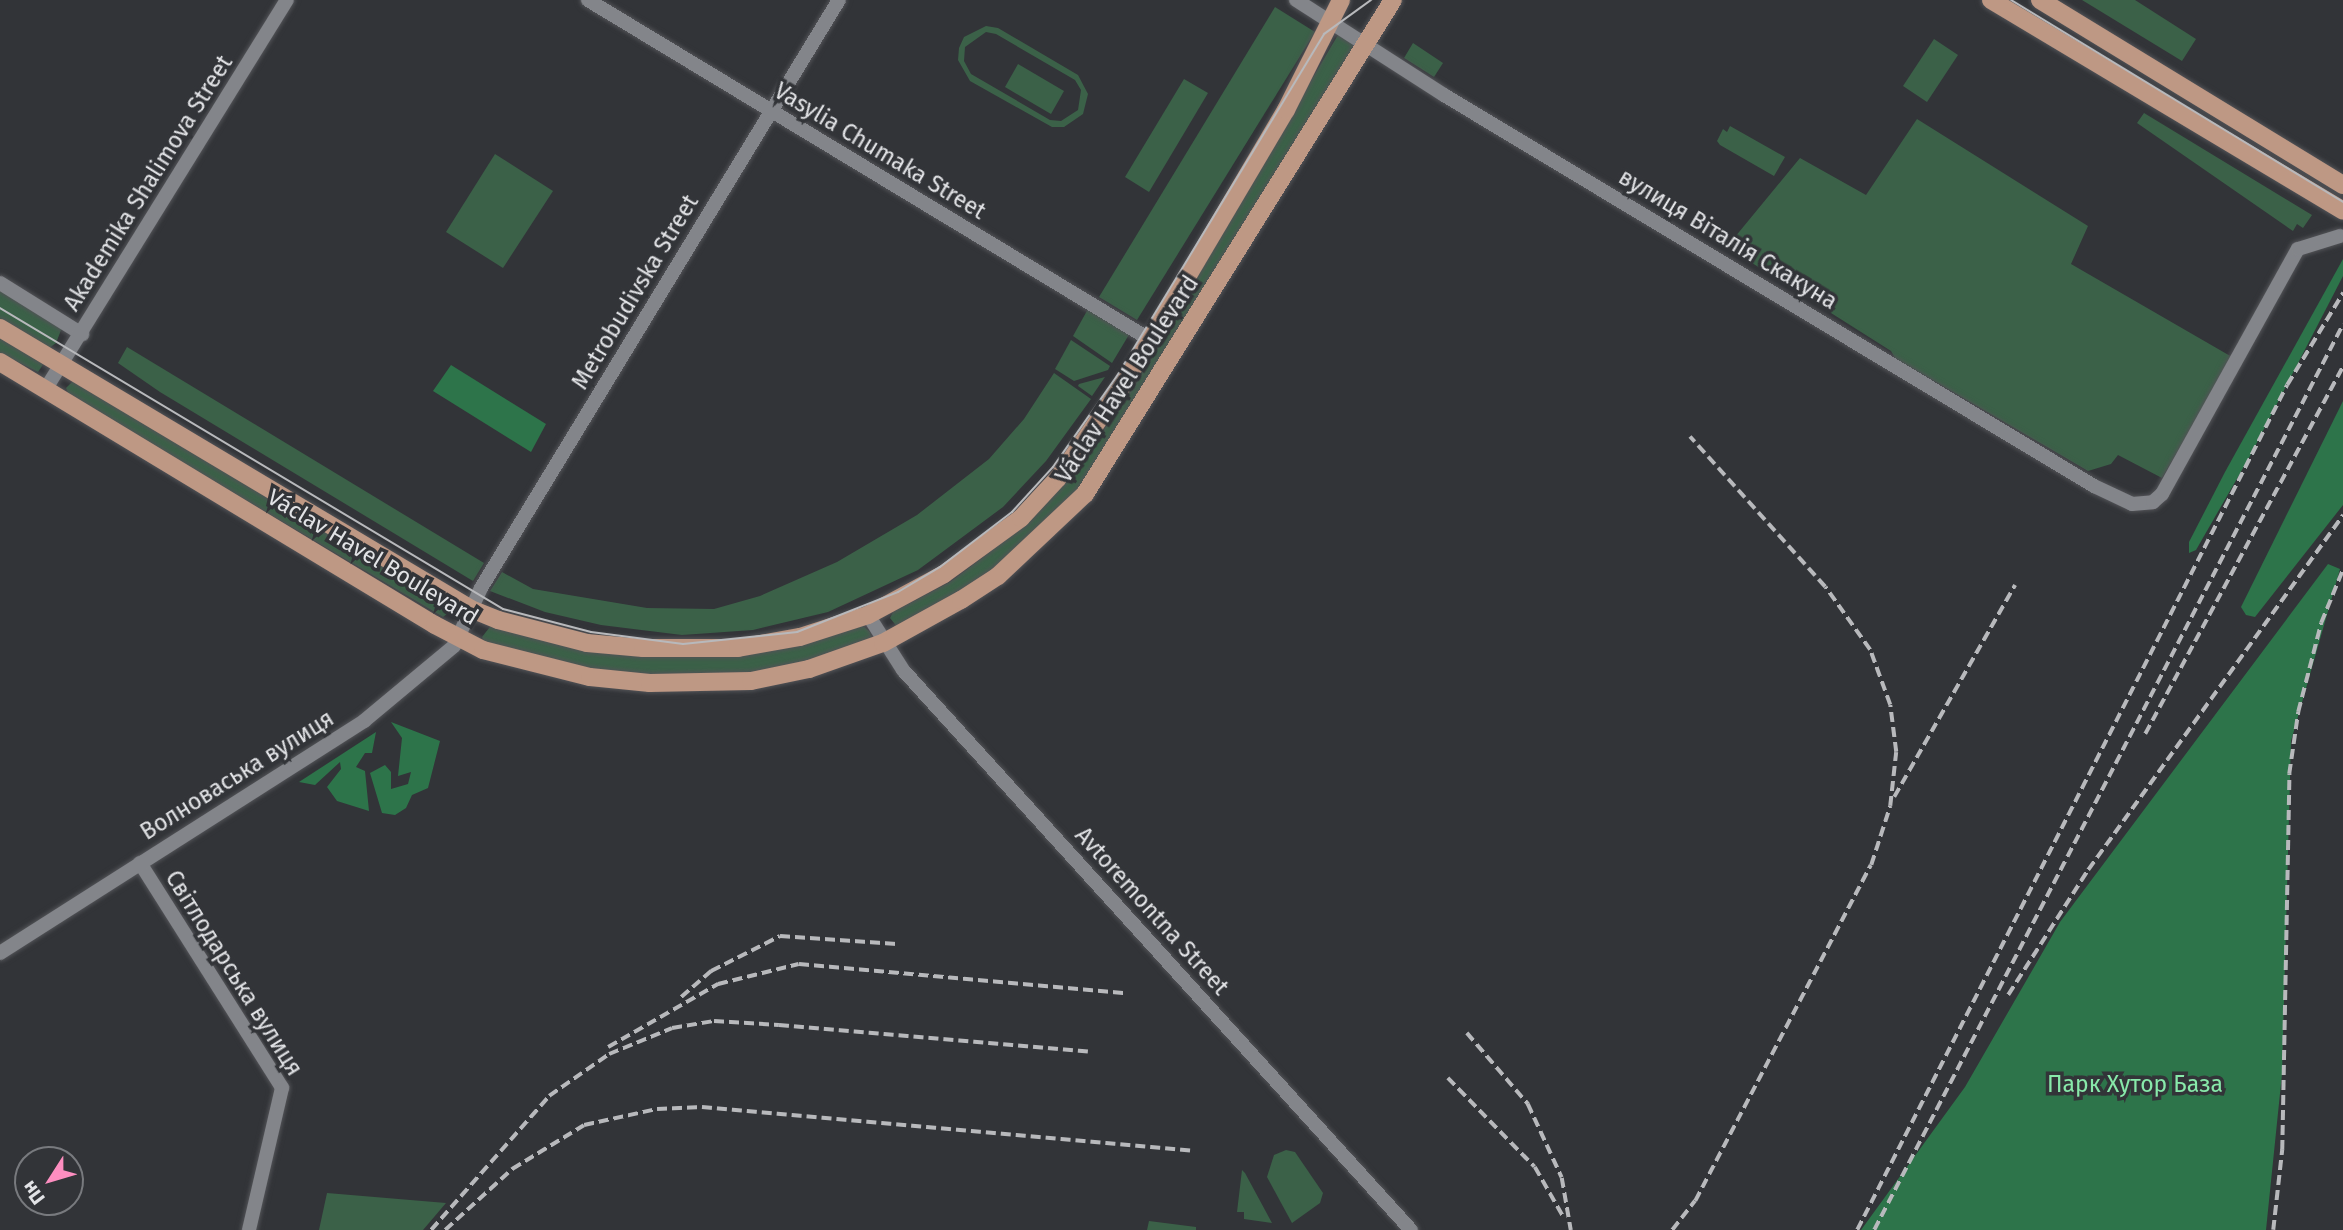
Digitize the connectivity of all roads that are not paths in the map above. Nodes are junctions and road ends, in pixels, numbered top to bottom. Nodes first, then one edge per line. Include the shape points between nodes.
1 (287, 0) edge
2 (588, 0) edge
3 (839, 0) edge
4 (1296, 0) edge
5 (1341, 0) edge
6 (1991, 0) edge
7 (2039, 0) edge
8 (1393, 1) edge
9 (1331, 23) junction
10 (1367, 45) junction
11 (771, 111) junction
12 (2343, 185) edge
13 (2343, 211) edge
14 (2340, 236) dead end
15 (0, 284) edge
16 (0, 328) edge
17 (82, 334) junction
18 (1149, 339) junction
19 (0, 362) edge
20 (62, 364) junction
21 (45, 390) junction
22 (471, 609) junction
23 (868, 615) junction
24 (459, 639) junction
25 (883, 643) junction
26 (140, 863) junction
27 (0, 953) edge
28 (249, 1230) edge
29 (1411, 1230) edge

1 - 17 street, Akademika Shalimova Street
2 - 11 street, Vasylia Chumaka Street
3 - 11 street, Metrobudivska Street
4 - 9 street, вулиця Віталія Скакуна
5 - 9 main road, Václav Havel Boulevard
6 - 13 main road
7 - 12 main road
8 - 10 main road, Václav Havel Boulevard
9 - 10 street, вулиця Віталія Скакуна
9 - 18 main road, Václav Havel Boulevard via 1286,110
10 - 14 street, вулиця Віталія Скакуна via 2119,500 2141,505 2153,502 2168,484 2298,248
10 - 25 main road, Václav Havel Boulevard via 1085,494 998,576
11 - 18 street, Vasylia Chumaka Street
11 - 22 street, Metrobudivska Street
15 - 17 street
16 - 20 main road, Václav Havel Boulevard
17 - 20 street, Akademika Shalimova Street
18 - 23 main road, Václav Havel Boulevard via 1058,478 1021,518 944,575
19 - 21 main road, Václav Havel Boulevard
20 - 21 street, Akademika Shalimova Street
20 - 22 main road, Václav Havel Boulevard
21 - 24 main road, Václav Havel Boulevard
22 - 23 main road, Václav Havel Boulevard via 587,643 683,649 766,644
22 - 24 street, Волноваська вулиця
23 - 25 street, Avtoremontna Street
24 - 25 main road, Václav Havel Boulevard via 529,665 590,677 696,686 809,669
24 - 26 street, Волноваська вулиця via 429,670 364,721
25 - 29 street, Avtoremontna Street
26 - 27 street, Волноваська вулиця
26 - 28 street, Світлодарська вулиця via 282,1088

